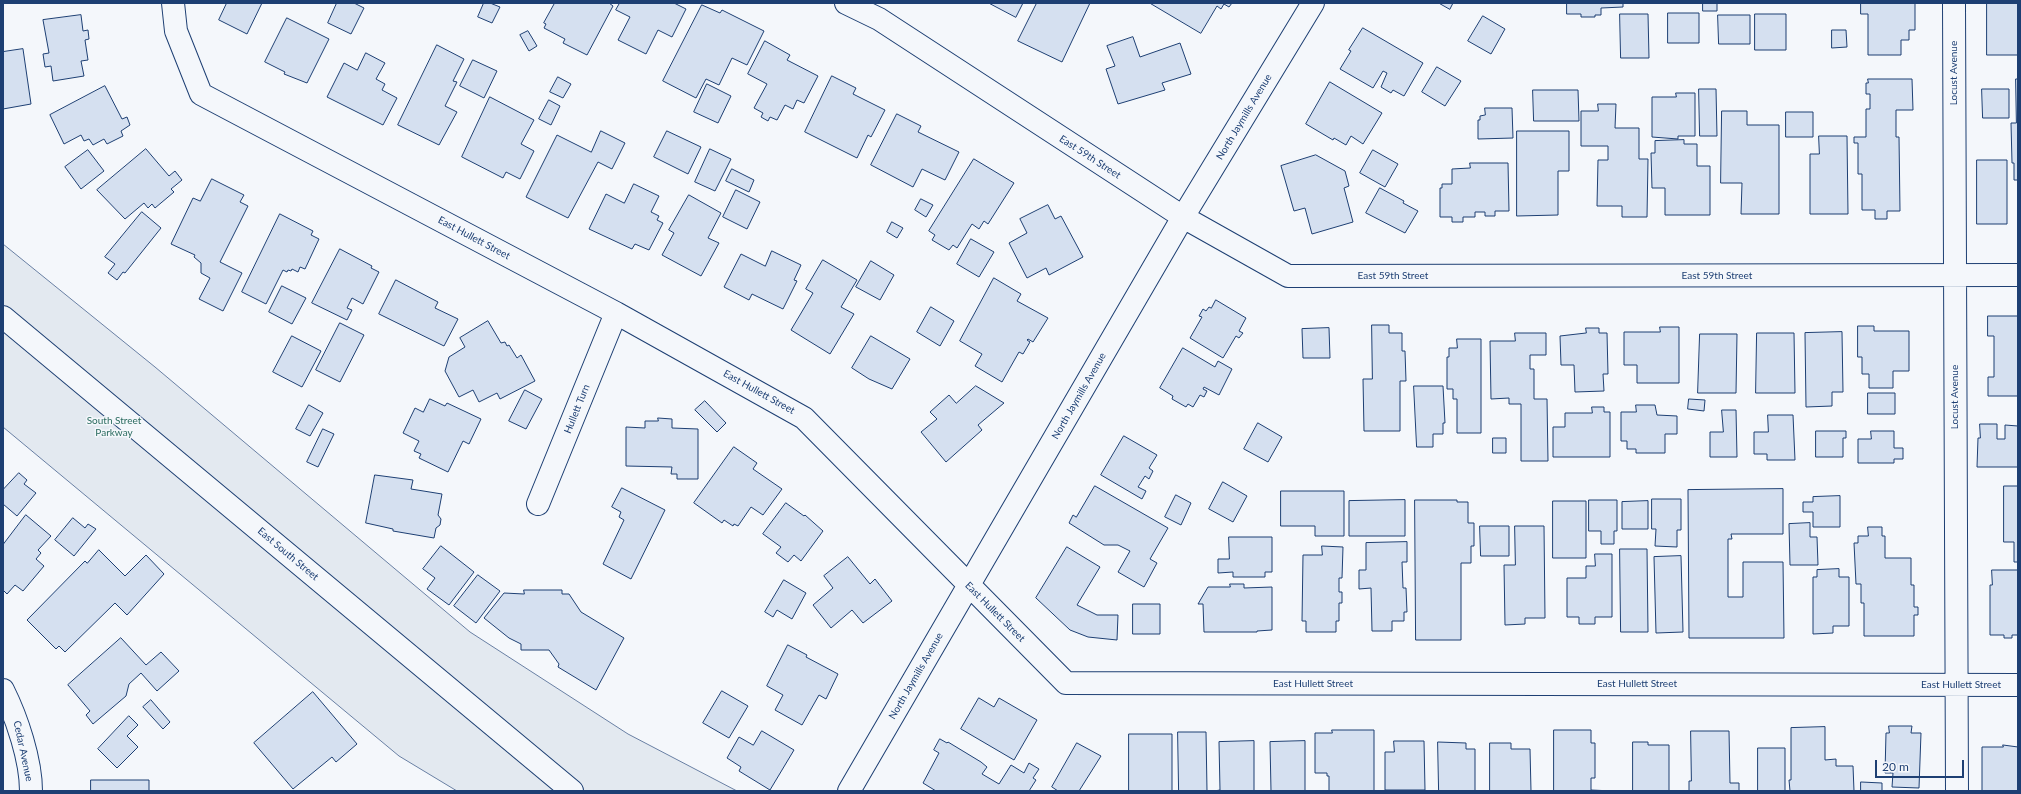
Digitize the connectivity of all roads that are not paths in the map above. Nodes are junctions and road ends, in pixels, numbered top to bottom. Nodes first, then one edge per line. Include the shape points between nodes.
1 (173, 3) edge
2 (846, 3) edge
3 (1313, 3) edge
4 (1954, 3) edge
5 (1183, 217) junction
6 (1955, 275) junction
7 (2018, 275) edge
8 (616, 313) junction
9 (3, 317) edge
10 (538, 504) dead end
11 (968, 586) junction
12 (1956, 685) junction
13 (2018, 685) edge
14 (3, 690) edge
15 (31, 791) edge
16 (572, 791) edge
17 (849, 791) edge
18 (1957, 791) edge

1 - 8 street, East Hullett Street via 176,31 201,94
2 - 5 street, East 59th Street via 879,20
3 - 5 street, North Jaymills Avenue
4 - 6 street, Locust Avenue
5 - 6 street, East 59th Street via 1288,276
5 - 11 street, North Jaymills Avenue
6 - 7 street, East 59th Street
6 - 12 street, Locust Avenue
8 - 10 street, Hullett Turn
8 - 11 street, East Hullett Street via 804,418
9 - 16 street, East South Street
11 - 12 street, East Hullett Street via 1066,683
11 - 17 street, North Jaymills Avenue
12 - 13 street, East Hullett Street
12 - 18 street, Locust Avenue
14 - 15 street, Cedar Avenue via 13,710 24,746

